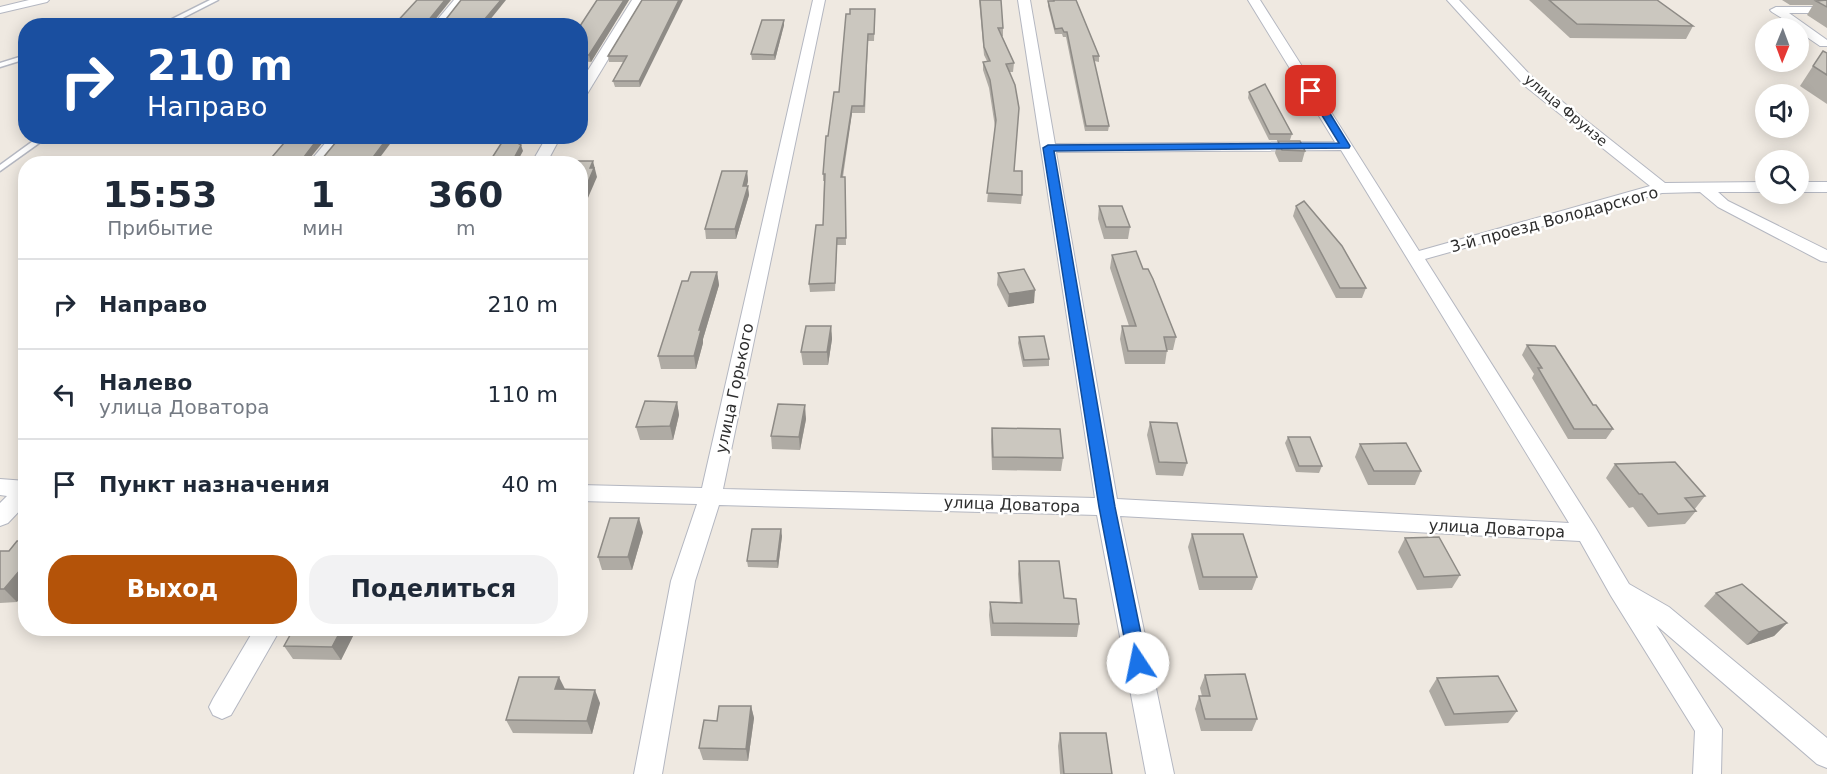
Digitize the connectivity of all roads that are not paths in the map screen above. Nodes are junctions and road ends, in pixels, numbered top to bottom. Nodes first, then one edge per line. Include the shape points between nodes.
1 (43, 0) edge
2 (215, 0) edge
3 (460, 0) edge
4 (638, 0) edge
5 (819, 0) edge
6 (1024, 0) edge
7 (1254, 0) edge
8 (1453, 0) edge
9 (0, 10) edge
10 (1827, 10) edge
11 (182, 15) junction
12 (176, 18) edge
13 (182, 18) edge
14 (445, 18) edge
15 (1826, 43) edge
16 (18, 59) edge
17 (0, 64) edge
18 (588, 81) edge
19 (35, 144) edge
20 (332, 144) edge
21 (1345, 146) junction
22 (1048, 148) junction
23 (19, 156) edge
24 (322, 156) edge
25 (18, 157) edge
26 (0, 170) edge
27 (1755, 187) edge
28 (1809, 187) edge
29 (1827, 187) edge
30 (1661, 188) junction
31 (1704, 188) junction
32 (1415, 257) junction
33 (1827, 257) edge
34 (0, 487) edge
35 (18, 488) edge
36 (588, 493) edge
37 (711, 496) junction
38 (18, 498) edge
39 (1107, 507) junction
40 (0, 517) edge
41 (1587, 533) junction
42 (1619, 589) junction
43 (264, 636) edge
44 (222, 707) dead end
45 (1827, 755) edge
46 (648, 774) edge
47 (1160, 774) edge
48 (1707, 774) edge

1 - 9 street
2 - 11 lane
3 - 14 street
4 - 18 street
5 - 37 street, улица Горького
6 - 22 street
7 - 21 street, улица Доватора
8 - 30 street, улица Фрунзе via 1530,83
10 - 15 street via 1776,10
11 - 12 lane
11 - 13 lane
16 - 17 lane
19 - 23 lane
20 - 24 street
21 - 22 street
21 - 32 street, улица Доватора
22 - 39 street
25 - 26 lane
27 - 31 street, 3-й проезд Володарского
28 - 29 street
30 - 31 street, 3-й проезд Володарского
30 - 32 street, 3-й проезд Володарского
31 - 33 street via 1724,204
32 - 41 street, улица Доватора
34 - 35 street
36 - 37 street, улица Доватора
37 - 39 street, улица Доватора
37 - 46 street, улица Горького via 683,581
38 - 40 street
39 - 41 street, улица Доватора
39 - 47 street
41 - 42 street, улица Доватора
42 - 45 street via 1660,614
42 - 48 street, улица Доватора via 1709,729
43 - 44 street

